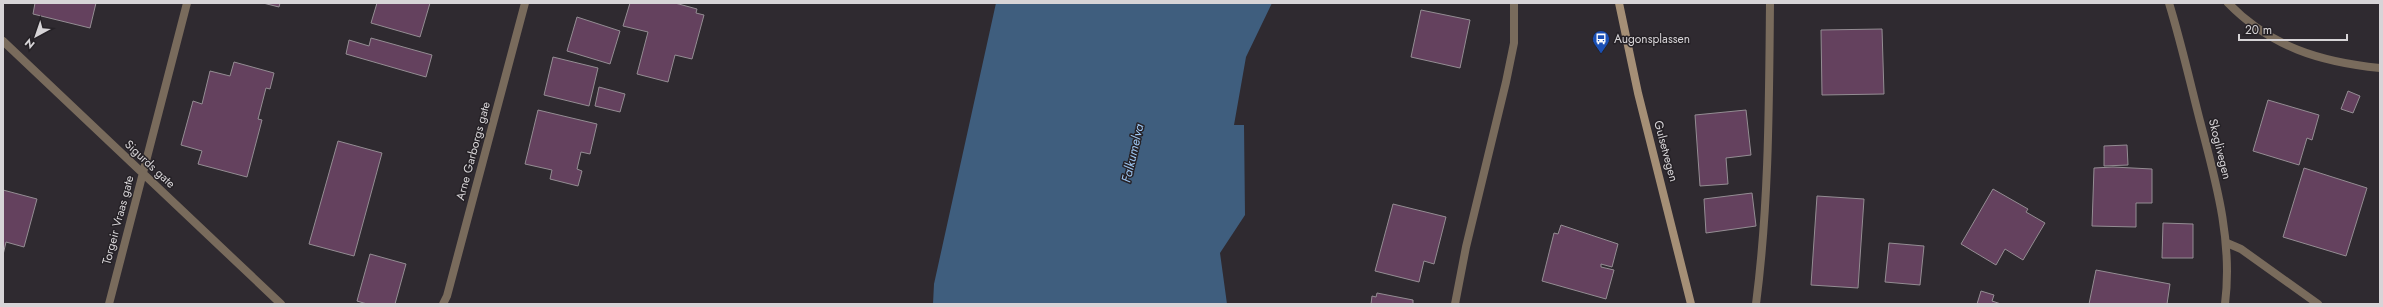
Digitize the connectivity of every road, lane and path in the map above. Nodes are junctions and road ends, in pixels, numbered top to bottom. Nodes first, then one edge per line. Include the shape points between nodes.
1 (187, 3) edge
2 (525, 3) edge
3 (1514, 3) edge
4 (1619, 3) edge
5 (1770, 3) edge
6 (2169, 3) edge
7 (2228, 3) edge
8 (3, 42) edge
9 (2380, 68) edge
10 (142, 174) junction
11 (2227, 243) junction
12 (109, 304) edge
13 (282, 304) edge
14 (443, 304) edge
15 (1455, 304) edge
16 (1691, 304) edge
17 (1756, 304) edge
18 (2225, 304) edge
19 (2318, 304) edge

1 - 10 street, Torgeir Vraas gate
2 - 14 street, Arne Garborgs gate
3 - 15 street via 1514,43
4 - 16 main road, Gulsetvegen via 1638,93
5 - 17 street via 1768,163
6 - 11 street, Skoglivegen via 2220,198
7 - 9 street via 2262,32 2290,48 2321,59
8 - 10 street, Sigurds gate
10 - 12 street, Torgeir Vraas gate
10 - 13 street, Sigurds gate
11 - 18 street, Skoglivegen via 2228,282
11 - 19 street via 2241,249

